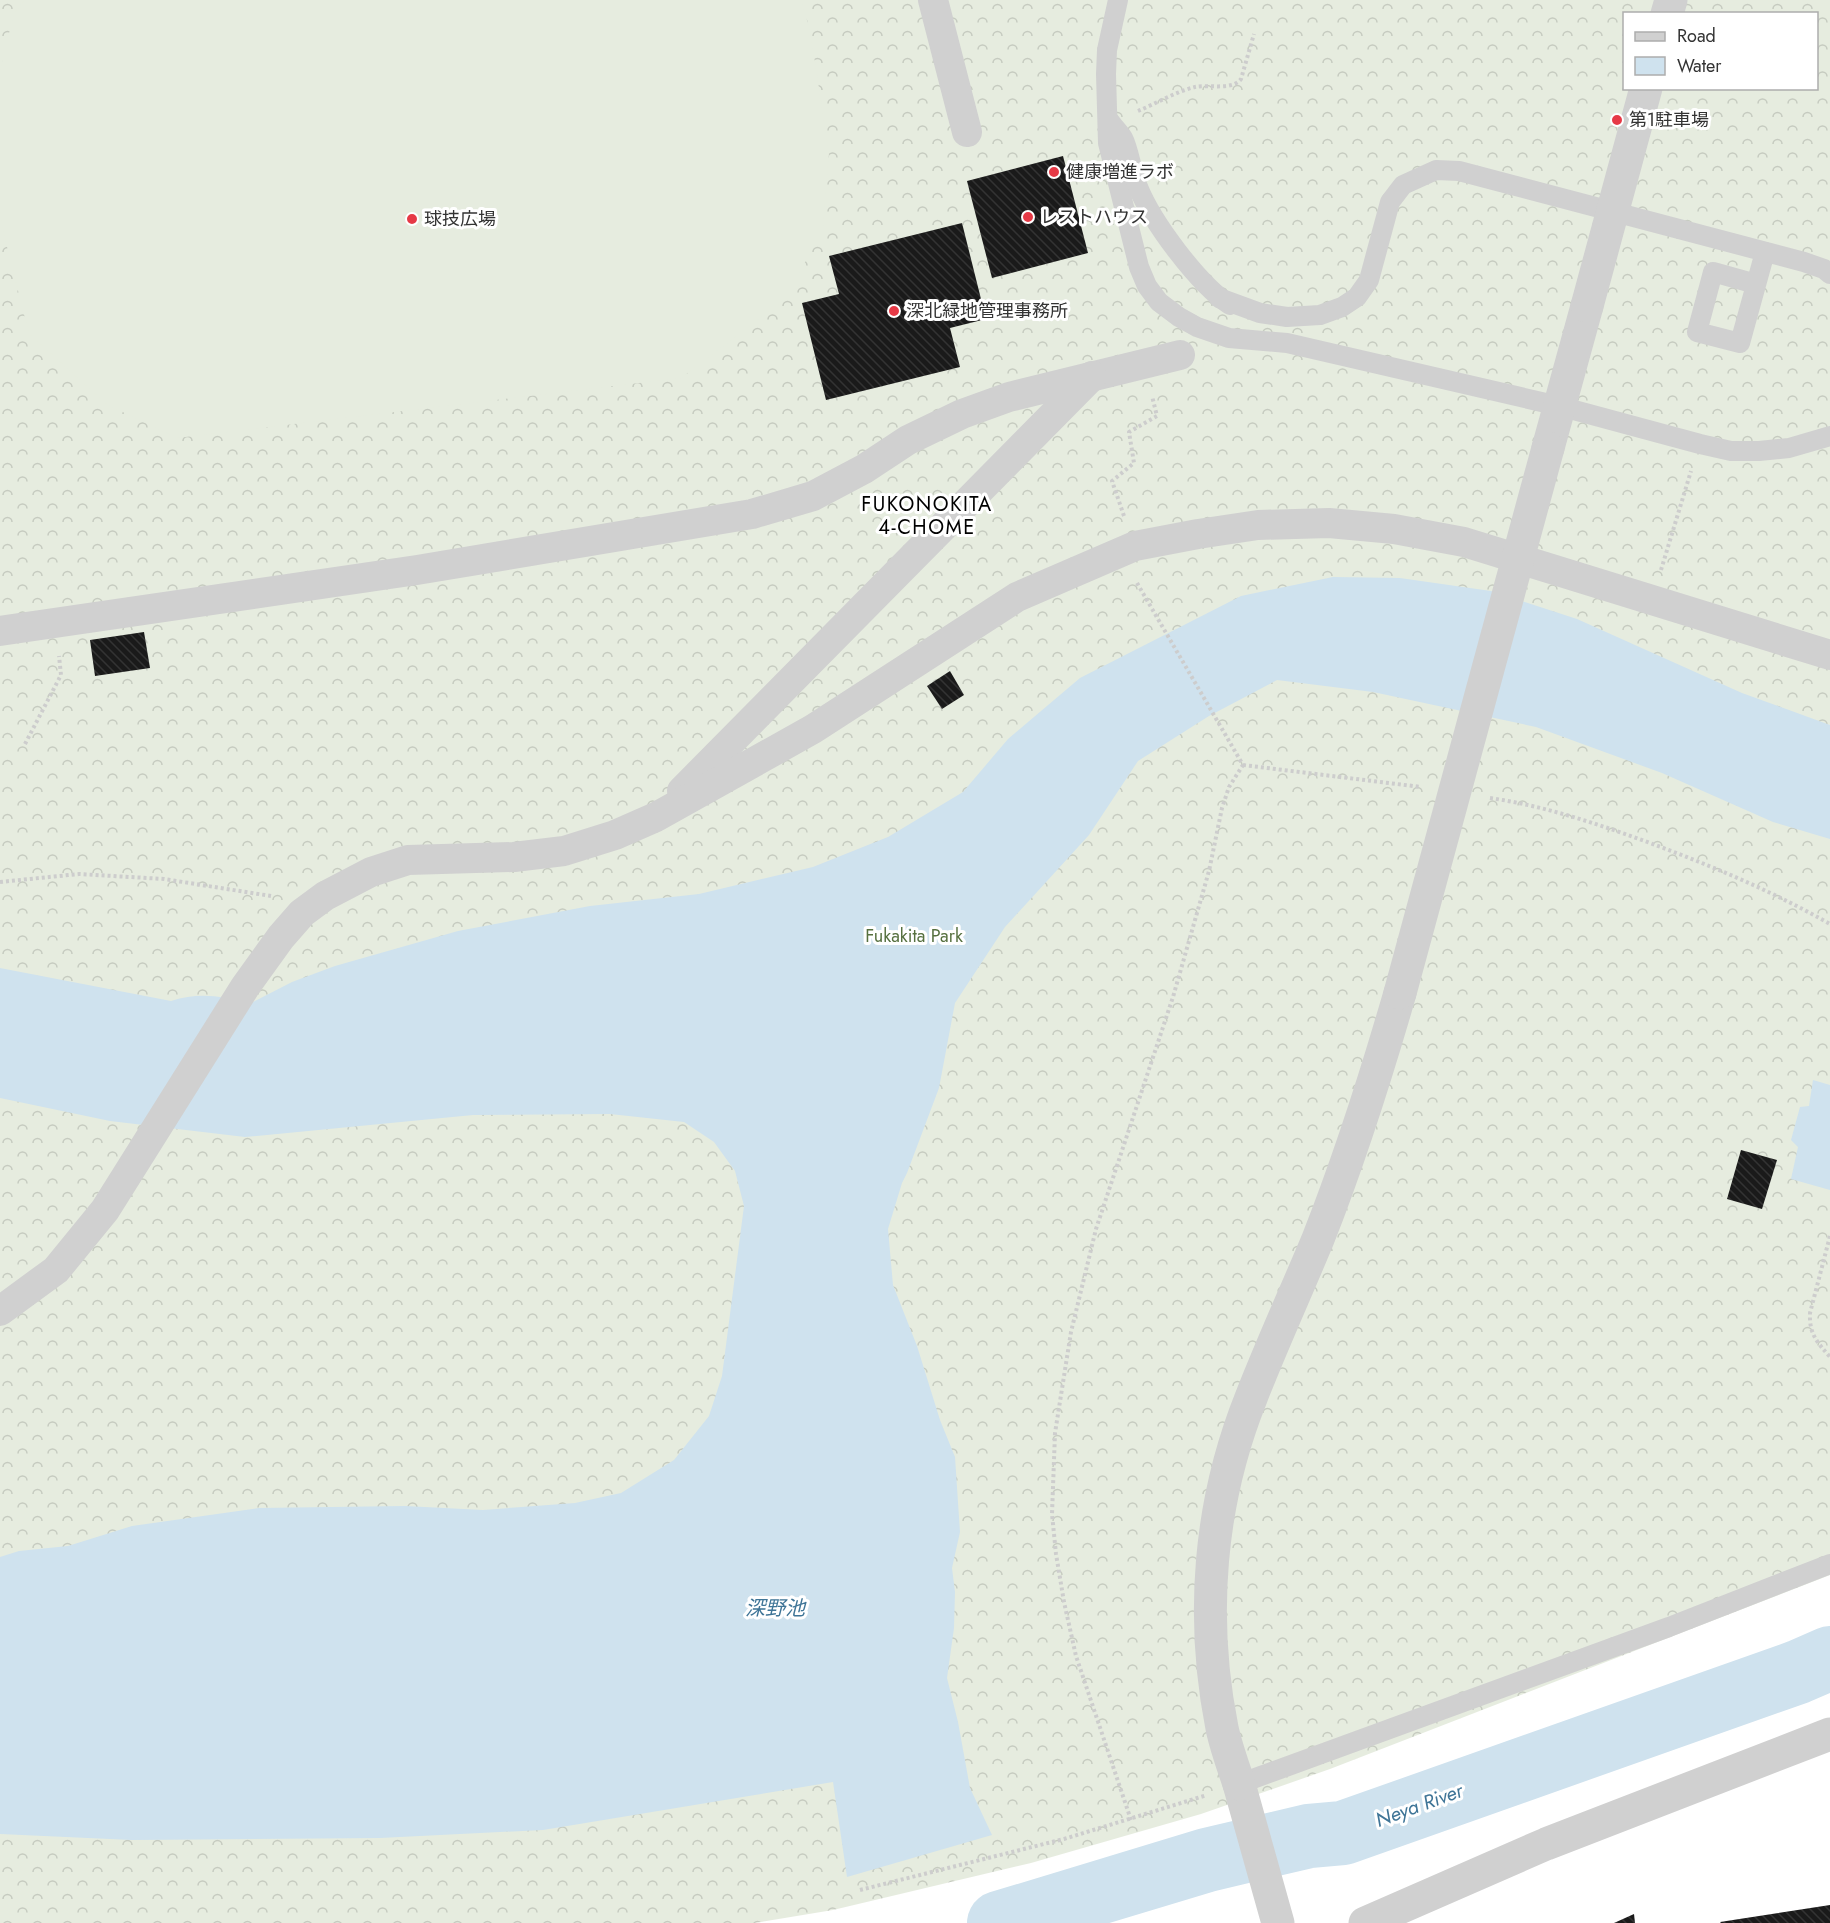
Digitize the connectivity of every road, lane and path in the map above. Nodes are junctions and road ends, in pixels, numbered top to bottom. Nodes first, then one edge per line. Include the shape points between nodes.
1 (933, 0) edge
2 (1118, 0) edge
3 (1254, 34) dead end
4 (1645, 90) edge
5 (1109, 120) junction
6 (967, 132) dead end
7 (1765, 252) junction
8 (1830, 274) edge
9 (1756, 284) dead end
10 (1220, 298) junction
11 (1287, 343) junction
12 (1180, 355) dead end
13 (1092, 376) junction
14 (1559, 406) junction
15 (1157, 416) dead end
16 (1830, 436) edge
17 (1700, 444) junction
18 (1112, 481) dead end
19 (1667, 551) dead end
20 (1153, 611) dead end
21 (55, 622) junction
22 (0, 631) edge
23 (1830, 655) edge
24 (25, 744) dead end
25 (1243, 765) junction
26 (1427, 788) dead end
27 (1484, 796) dead end
28 (656, 817) junction
29 (0, 882) edge
30 (302, 914) junction
31 (1830, 924) edge
32 (1830, 1236) edge
33 (0, 1311) edge
34 (1830, 1357) edge
35 (1830, 1564) edge
36 (1830, 1734) edge
37 (1239, 1784) junction
38 (1131, 1820) junction
39 (860, 1890) dead end
40 (1278, 1922) edge
41 (1365, 1923) edge

1 - 6 street
2 - 5 lane via 1107,50
3 - 5 path via 1238,83 1194,87
4 - 14 street, bridge
5 - 10 lane via 1124,139 1139,189 1150,210 1185,261
5 - 11 lane via 1108,143 1139,267 1159,302 1197,327 1230,338
7 - 8 lane via 1804,262
7 - 9 lane
7 - 10 lane via 1459,171 1436,170 1403,186 1390,202 1369,280 1357,297 1342,307 1320,315 1287,317 1260,313
10 - 11 lane
11 - 14 lane
12 - 13 street
13 - 21 street via 1009,397 962,414 908,440 813,496 752,514 417,570
13 - 28 street
14 - 17 lane
14 - 37 street, bridge via 1377,1073 1349,1157 1251,1399 1223,1488 1210,1571 1211,1654 1222,1729
15 - 18 path via 1129,432 1134,463
16 - 17 lane via 1789,448 1759,451 1731,451
17 - 19 path
20 - 25 path
21 - 22 street
21 - 24 path via 61,675
23 - 28 street via 1464,542 1394,529 1329,523 1248,527 1135,546 1017,597 813,729
25 - 26 path
25 - 38 path via 1222,808 1209,871 1173,997 1096,1229 1071,1332 1055,1433 1052,1514 1064,1602 1076,1656
27 - 31 path via 1569,815 1640,839 1794,903
28 - 30 street via 564,851 514,857 408,860 371,872 325,896
29 - 30 path via 79,874 165,879 281,898
30 - 33 street via 280,937 245,987 105,1210 56,1270
32 - 34 path via 1809,1326
35 - 37 lane
36 - 41 street via 1546,1844
37 - 38 path
37 - 40 street
38 - 39 path

